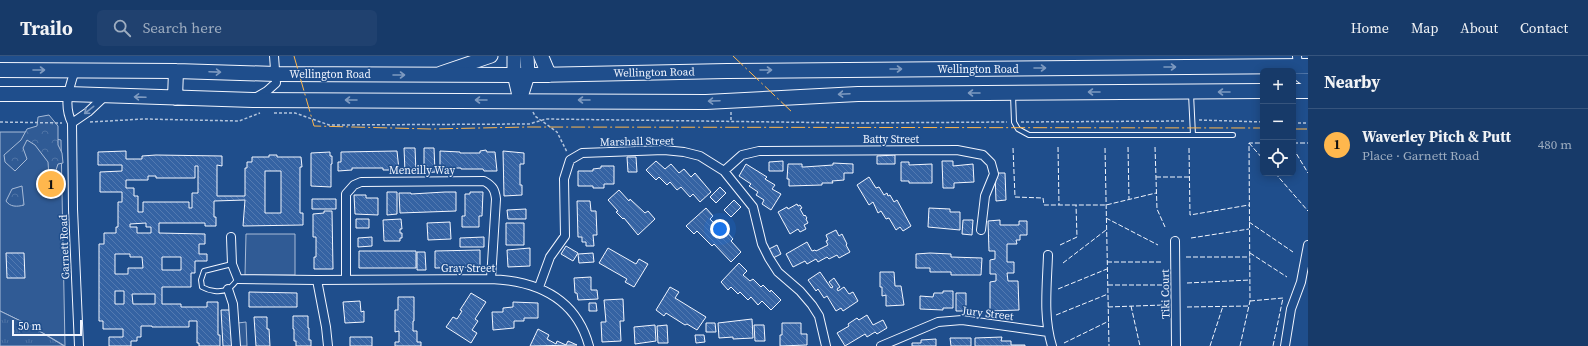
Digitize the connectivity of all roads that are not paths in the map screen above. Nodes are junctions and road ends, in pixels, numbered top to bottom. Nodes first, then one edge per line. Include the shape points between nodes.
1 (274, 56) edge
2 (491, 56) edge
3 (514, 56) edge
4 (527, 56) edge
5 (541, 56) edge
6 (1301, 63) edge
7 (0, 70) edge
8 (74, 70) junction
9 (176, 71) junction
10 (276, 74) junction
11 (521, 74) junction
12 (549, 74) junction
13 (436, 75) junction
14 (1308, 80) edge
15 (1260, 91) edge
16 (1296, 91) edge
17 (1308, 91) edge
18 (1013, 92) junction
19 (1191, 92) junction
20 (0, 94) edge
21 (68, 94) junction
22 (105, 96) junction
23 (175, 98) junction
24 (253, 100) junction
25 (520, 100) junction
26 (72, 123) junction
27 (1233, 135) dead end
28 (1194, 136) junction
29 (724, 171) junction
30 (981, 230) dead end
31 (231, 237) dead end
32 (1175, 241) dead end
33 (1308, 245) edge
34 (1048, 255) dead end
35 (232, 264) junction
36 (238, 279) junction
37 (346, 279) junction
38 (491, 279) junction
39 (317, 280) junction
40 (539, 287) junction
41 (228, 289) junction
42 (1048, 332) junction
43 (79, 346) edge
44 (236, 346) edge
45 (328, 346) edge
46 (589, 346) edge
47 (826, 346) edge
48 (882, 346) edge
49 (1052, 346) edge
50 (1176, 346) edge
51 (1285, 346) edge

1 - 10 street
2 - 13 main road
3 - 11 main road
4 - 11 main road
5 - 12 highway
12 -> 6 highway, Wellington Road
6 - 14 highway via 1301,76
7 -> 8 highway, Wellington Road
8 - 9 highway, Wellington Road
8 - 21 street, Garnett Road
9 -> 10 highway, Wellington Road
9 - 23 highway
10 -> 13 highway, Wellington Road
10 - 24 street via 274,86
11 - 12 highway, Wellington Road
11 - 13 highway, Wellington Road
11 - 25 main road
15 -> 19 highway
16 - 17 highway
19 -> 18 highway
18 -> 25 highway via 858,94 706,102
18 - 28 lane via 1014,122 1018,129 1029,135
19 - 28 lane
20 - 21 highway
21 - 22 highway
21 - 26 street, Garnett Road via 68,113
23 -> 22 highway
22 -> 26 street
23 - 24 highway
25 -> 24 highway
26 - 43 street, Garnett Road
27 - 28 lane
29 - 30 street, Batty Street via 742,155 759,151 957,150 983,155 991,163 994,174 984,196
29 - 40 street, Marshall Street via 700,156 664,150 582,153 570,160 564,179 564,236 550,257
29 - 47 street, Marshall Street via 753,207 762,244 778,272 800,291 819,316
31 - 35 street
32 - 50 street, Tiki Court
33 - 51 street via 1301,282 1291,309
34 - 42 street
35 - 36 street
35 - 41 lane via 204,271 201,280 202,286 208,290 216,292
36 - 39 street, Gray Street
36 - 41 lane
37 - 38 street, Gray Street
37 - 38 street, Meneilly Way via 346,194 354,184 484,181 495,190 496,199
37 - 39 street, Gray Street
38 - 40 street, Gray Street via 511,280
39 - 45 street
40 - 46 street, Gray Street via 550,292 572,312 582,326
41 - 44 street via 234,304
42 - 48 street, Jury Street via 962,320 938,322
42 - 49 street

